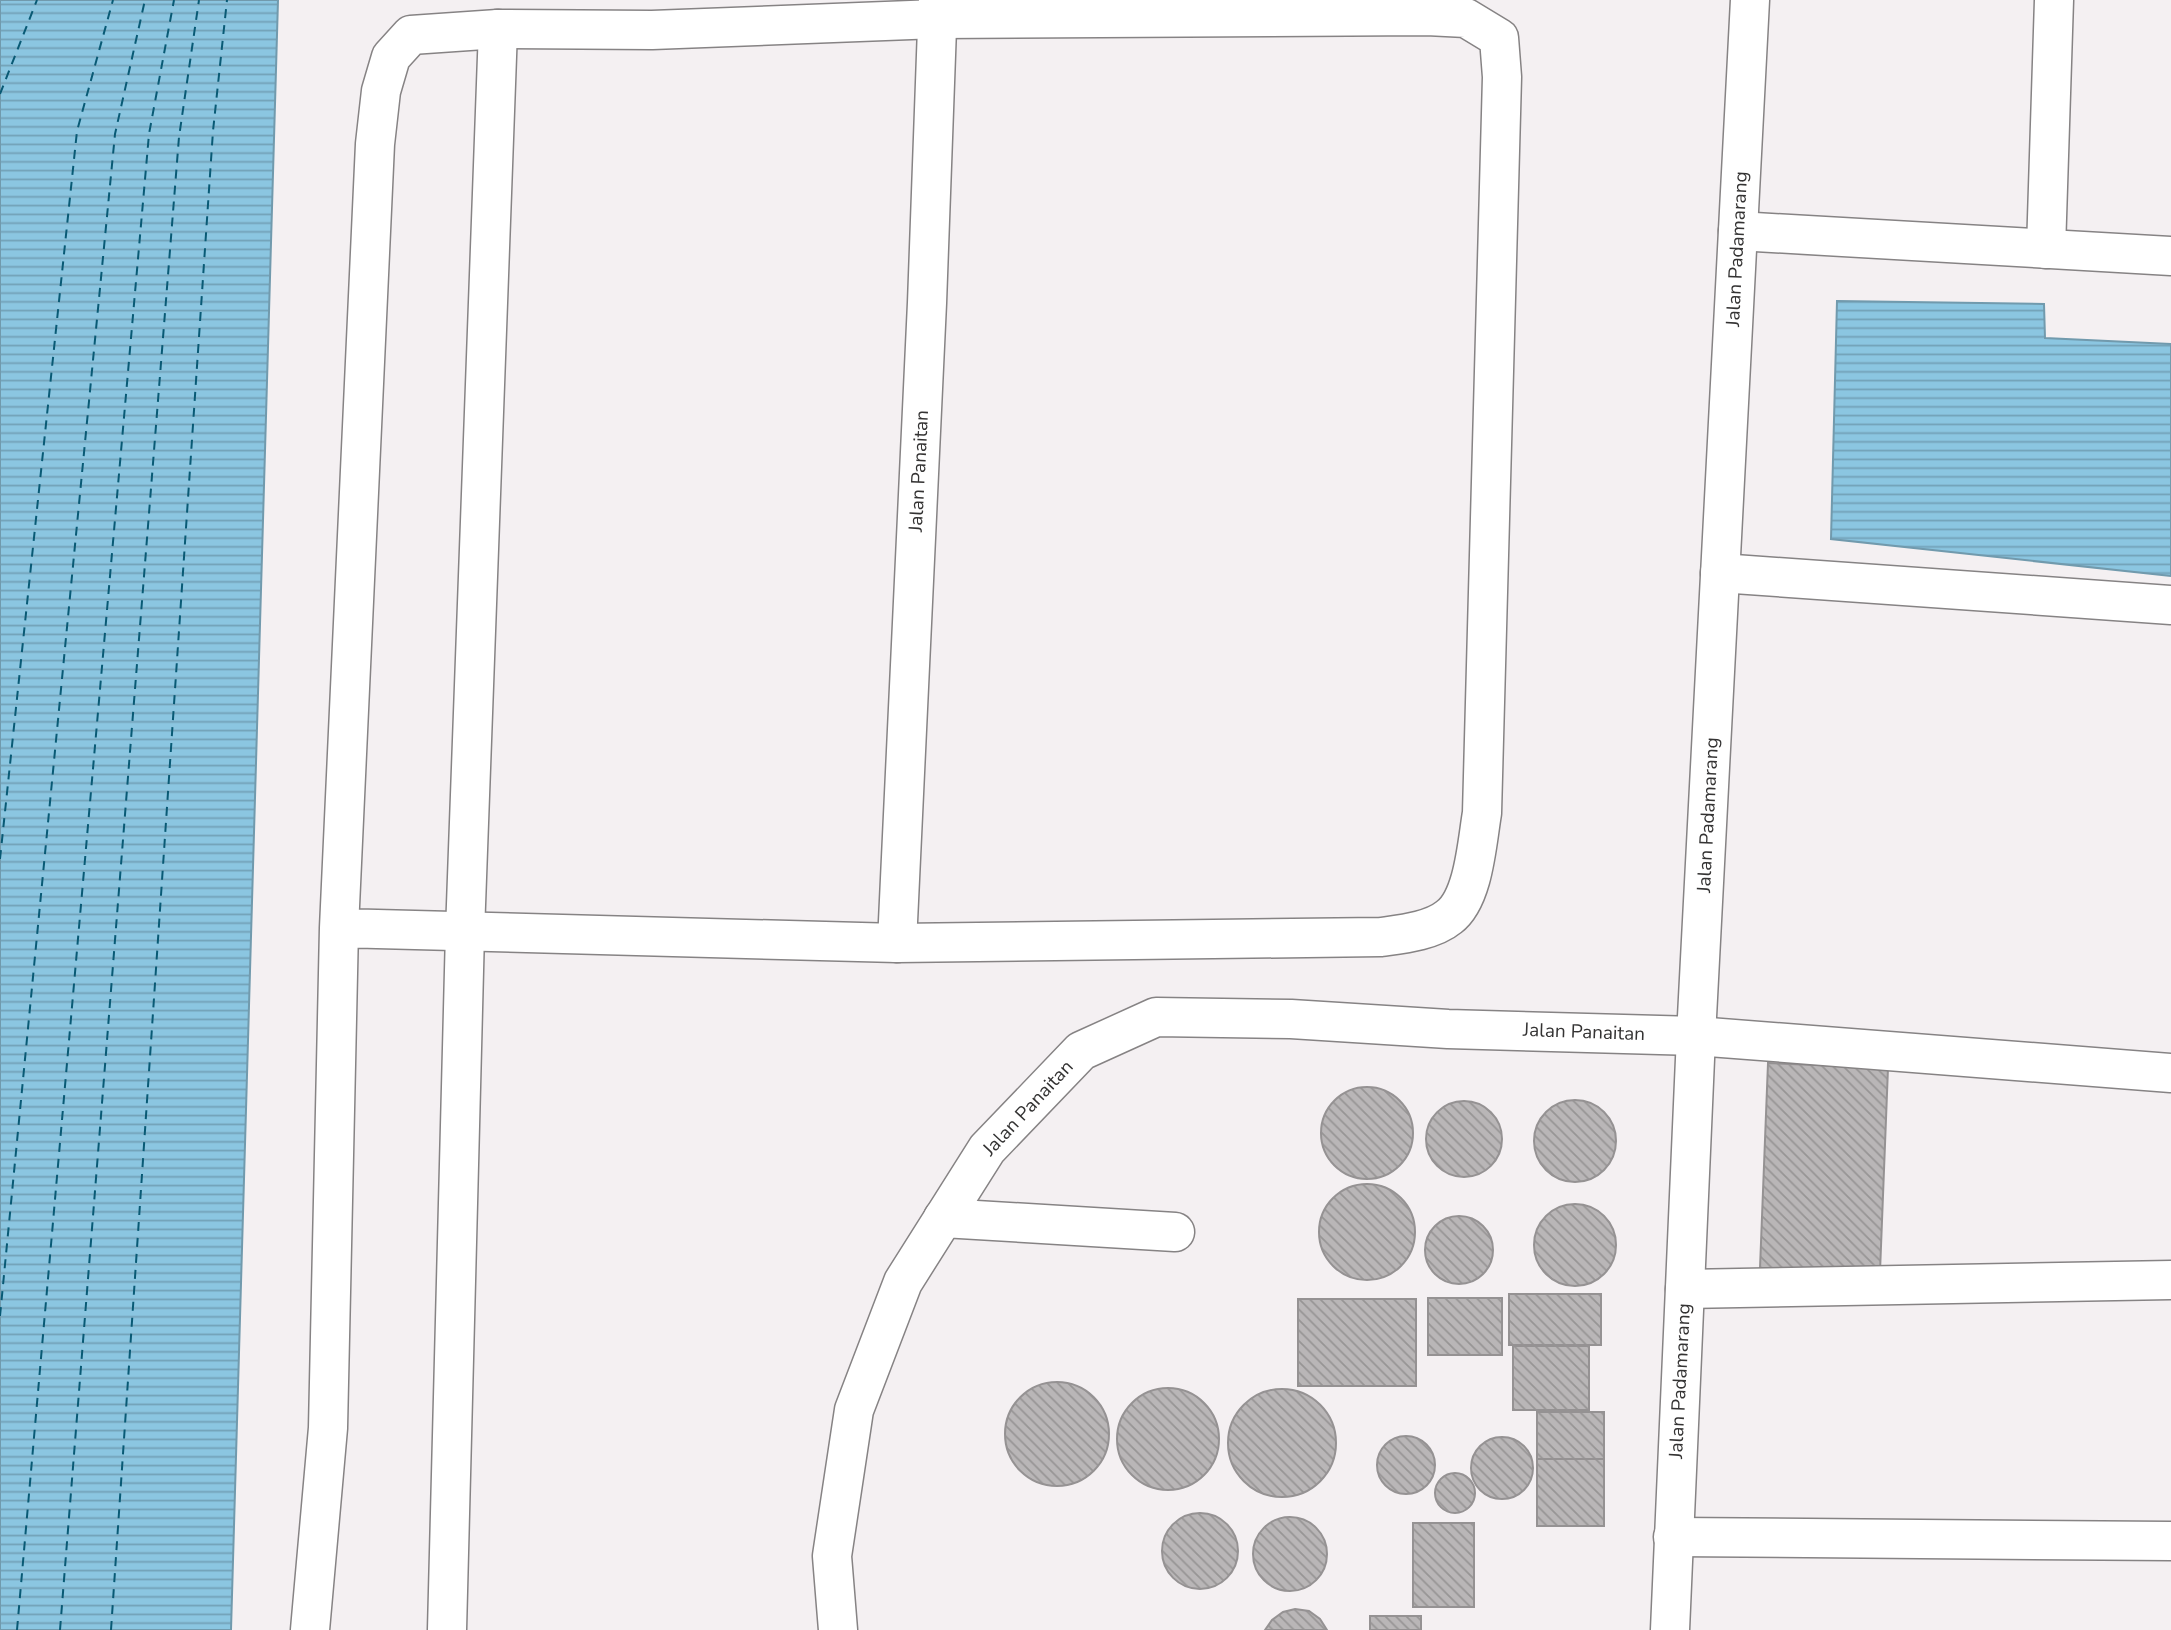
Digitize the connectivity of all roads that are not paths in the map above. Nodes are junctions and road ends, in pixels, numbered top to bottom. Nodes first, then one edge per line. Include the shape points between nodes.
1 (1750, 0) edge
2 (2054, 0) edge
3 (938, 10) edge
4 (498, 29) junction
5 (1738, 232) junction
6 (2046, 249) junction
7 (2171, 256) edge
8 (1720, 573) junction
9 (2171, 605) edge
10 (339, 928) junction
11 (465, 932) junction
12 (897, 943) junction
13 (1696, 1036) junction
14 (2171, 1073) edge
15 (943, 1218) junction
16 (1175, 1232) dead end
17 (2171, 1280) edge
18 (1685, 1289) junction
19 (1674, 1537) junction
20 (2171, 1541) edge
21 (310, 1630) edge
22 (447, 1630) edge
23 (838, 1630) edge
24 (1670, 1630) edge

1 - 5 lane, Jalan Padamarang
2 - 6 lane
3 - 4 lane via 652,30
3 - 12 lane, Jalan Panaitan
3 - 12 lane via 1427,16 1466,18 1499,38 1502,77 1482,813 1468,890 1450,917 1418,932 1381,937
4 - 10 lane via 411,35 391,57 381,91 374,158
4 - 11 lane
5 - 6 lane
5 - 8 lane, Jalan Padamarang
6 - 7 lane
8 - 9 lane
8 - 13 lane, Jalan Padamarang
10 - 11 lane
10 - 21 lane via 328,1429
11 - 12 lane
11 - 22 lane
13 - 14 lane, Jalan Panaitan
13 - 15 lane, Jalan Panaitan via 1156,1017 1081,1051 987,1149
13 - 18 lane, Jalan Padamarang
15 - 16 lane
15 - 23 lane, Jalan Panaitan via 903,1282 854,1410 832,1556
17 - 18 lane
18 - 19 lane, Jalan Padamarang
19 - 20 lane
19 - 24 lane, Jalan Padamarang

